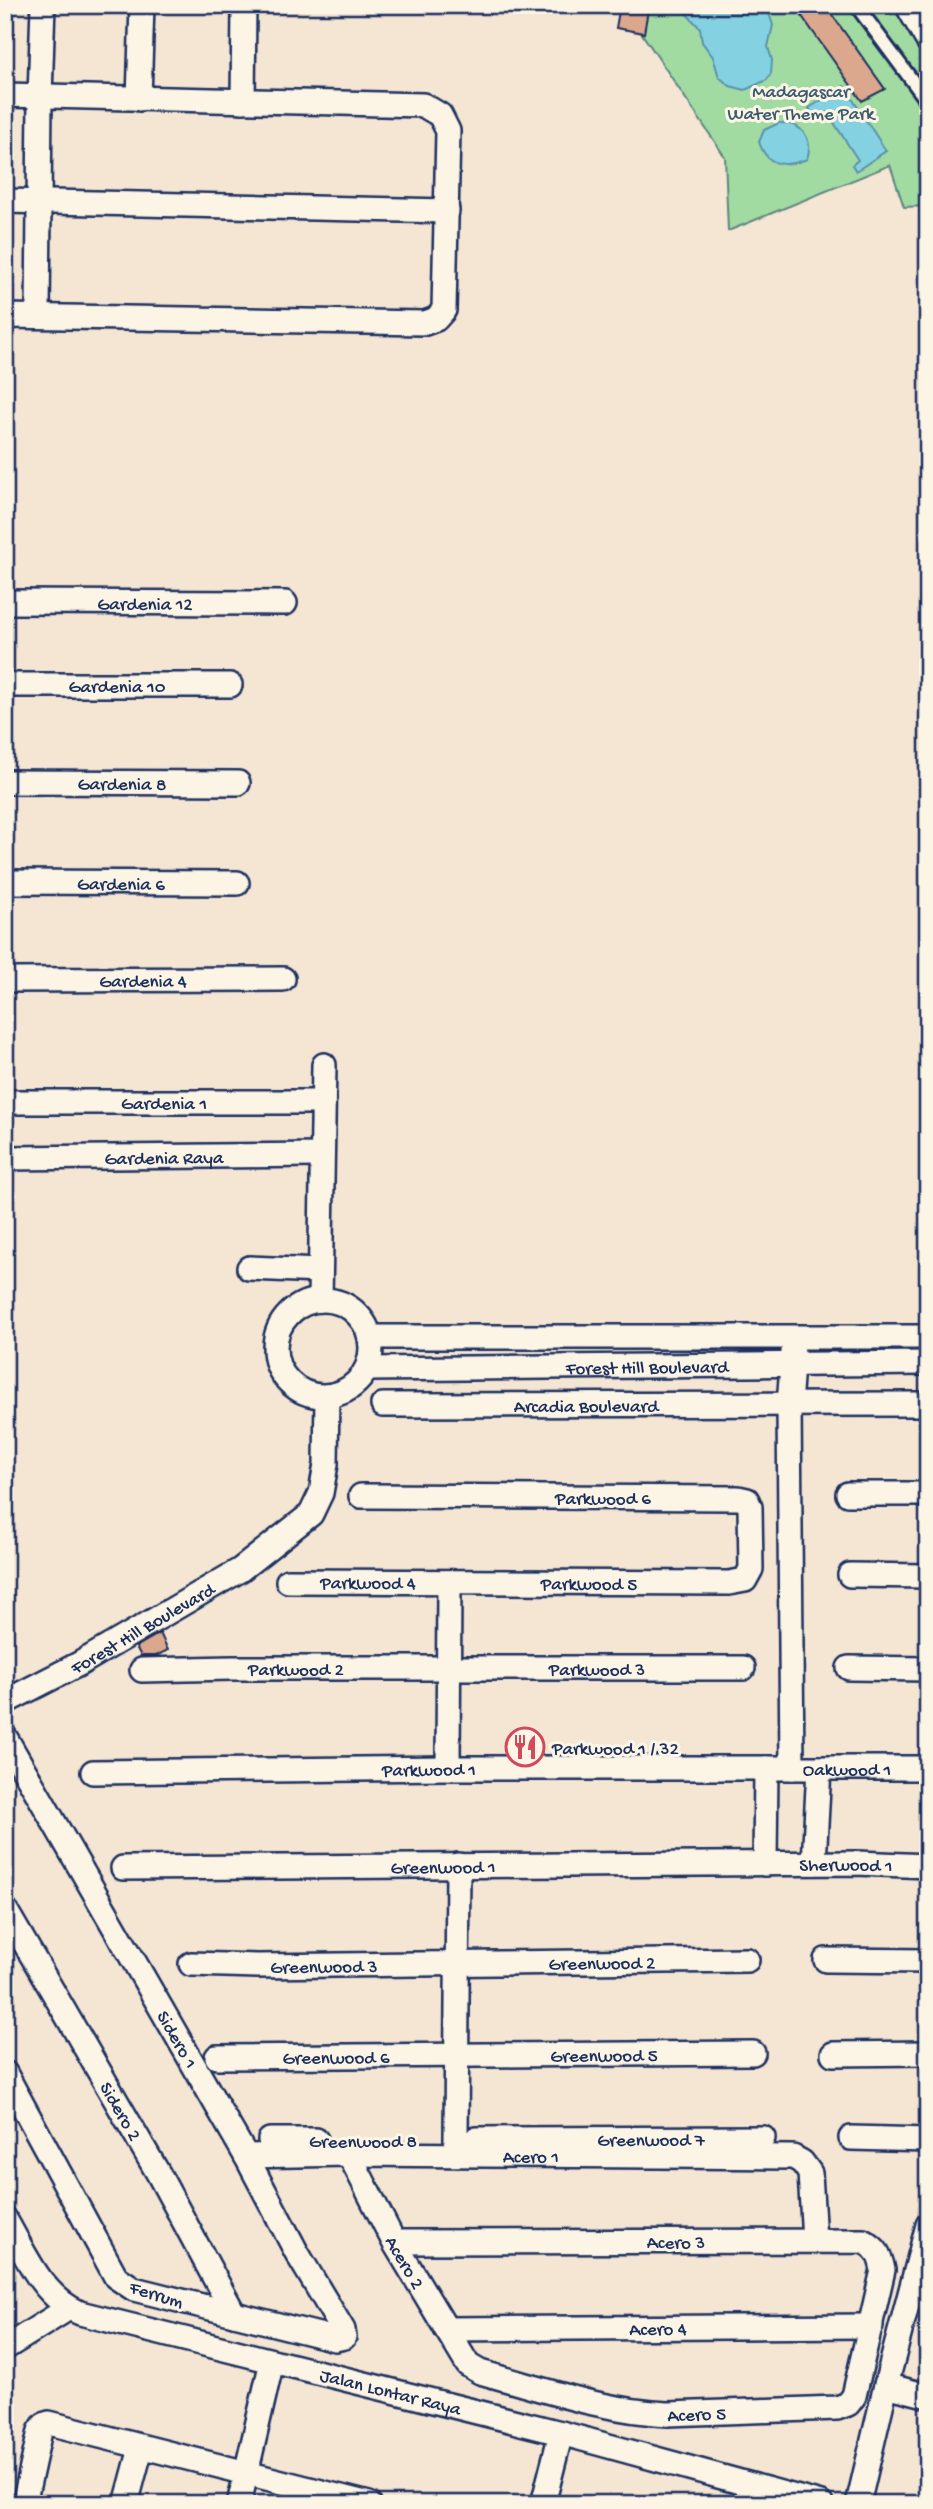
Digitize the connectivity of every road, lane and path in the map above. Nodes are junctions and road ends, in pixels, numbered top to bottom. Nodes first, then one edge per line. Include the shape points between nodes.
1 (43, 5) edge
2 (142, 5) edge
3 (244, 5) edge
4 (856, 5) edge
5 (906, 5) edge
6 (928, 41) edge
7 (5, 95) edge
8 (40, 97) junction
9 (139, 99) junction
10 (243, 101) junction
11 (928, 102) edge
12 (5, 201) edge
13 (39, 202) junction
14 (447, 211) junction
15 (5, 316) edge
16 (38, 316) junction
17 (5, 602) edge
18 (285, 603) dead end
19 (5, 685) edge
20 (230, 685) dead end
21 (5, 782) edge
22 (238, 783) dead end
23 (5, 882) edge
24 (237, 883) dead end
25 (283, 979) dead end
26 (5, 980) edge
27 (324, 1065) dead end
28 (5, 1101) edge
29 (323, 1102) junction
30 (322, 1155) junction
31 (5, 1158) edge
32 (249, 1268) dead end
33 (320, 1271) junction
34 (320, 1300) junction
35 (370, 1337) junction
36 (928, 1337) edge
37 (793, 1339) junction
38 (928, 1363) edge
39 (792, 1365) junction
40 (367, 1369) junction
41 (327, 1396) junction
42 (928, 1404) edge
43 (383, 1405) dead end
44 (789, 1405) junction
45 (849, 1494) dead end
46 (928, 1494) edge
47 (361, 1496) dead end
48 (850, 1575) dead end
49 (928, 1576) edge
50 (288, 1581) dead end
51 (449, 1582) junction
52 (729, 1583) joint
53 (450, 1668) junction
54 (743, 1668) dead end
55 (849, 1668) dead end
56 (928, 1669) edge
57 (142, 1670) dead end
58 (5, 1702) edge
59 (7, 1742) edge
60 (448, 1768) junction
61 (766, 1768) junction
62 (792, 1768) junction
63 (819, 1768) junction
64 (928, 1768) edge
65 (93, 1772) dead end
66 (814, 1863) junction
67 (765, 1864) junction
68 (458, 1865) junction
69 (928, 1866) edge
70 (123, 1868) dead end
71 (5, 1909) edge
72 (747, 1960) dead end
73 (826, 1960) dead end
74 (928, 1961) edge
75 (191, 1964) dead end
76 (457, 1964) junction
77 (752, 2053) dead end
78 (928, 2053) edge
79 (833, 2054) dead end
80 (454, 2055) junction
81 (217, 2057) dead end
82 (5, 2073) edge
83 (763, 2138) dead end
84 (851, 2138) dead end
85 (456, 2139) junction
86 (270, 2140) dead end
87 (928, 2140) edge
88 (349, 2154) junction
89 (246, 2156) junction
90 (5, 2219) edge
91 (928, 2225) edge
92 (814, 2240) junction
93 (394, 2242) junction
94 (922, 2277) edge
95 (69, 2308) junction
96 (234, 2314) junction
97 (871, 2326) junction
98 (446, 2329) junction
99 (344, 2337) joint
100 (5, 2348) edge
101 (272, 2361) junction
102 (468, 2365) joint
103 (886, 2385) junction
104 (928, 2396) edge
105 (561, 2433) junction
106 (141, 2448) junction
107 (247, 2473) junction
108 (24, 2504) edge
109 (126, 2504) edge
110 (239, 2504) edge
111 (369, 2504) edge
112 (543, 2504) edge
113 (821, 2504) edge
114 (858, 2504) edge

1 - 8 street
2 - 9 street
3 - 10 street
4 - 11 lane
5 - 6 street
7 - 8 street
8 - 9 street
8 - 13 street
9 - 10 street
10 - 14 street via 423,105 440,115 448,131
12 - 13 street
13 - 14 street
13 - 16 street
14 - 16 street via 444,310 425,323
15 - 16 street
17 - 18 street, Gardenia 12
19 - 20 street, Gardenia 10
21 - 22 street, Gardenia 8
23 - 24 street, Gardenia 6
25 - 26 street, Gardenia 4
27 - 29 street
28 - 29 street, Gardenia 1
29 - 30 street
30 - 31 street, Gardenia Raya
30 - 33 street
32 - 33 street
33 - 34 street
34 - 35 street via 352,1310
34 - 41 street via 304,1304 280,1327 276,1360 295,1387
35 - 37 street, Forest Hill Boulevard
35 - 40 street
36 - 37 street, Forest Hill Boulevard
37 - 39 street
38 - 39 street, Forest Hill Boulevard
39 - 40 street, Forest Hill Boulevard
39 - 44 street
40 - 41 street via 357,1383
41 - 58 street, Forest Hill Boulevard via 326,1464 321,1493 311,1514 240,1570
42 - 44 street, Arcadia Boulevard
43 - 44 street, Arcadia Boulevard
44 - 62 street
45 - 46 street
47 - 52 street, Parkwood 6 via 747,1500 751,1569 745,1580
48 - 49 street
50 - 51 street, Parkwood 4
51 - 52 street, Parkwood 5
51 - 53 street
53 - 54 street, Parkwood 3
53 - 57 street, Parkwood 2
53 - 60 street
55 - 56 street
59 - 89 street, Sidero 1
60 - 61 street, Parkwood 1
60 - 65 street, Parkwood 1
61 - 62 street, Oakwood 1
61 - 67 street
62 - 63 street, Oakwood 1
63 - 64 street, Oakwood 1
63 - 66 street
66 - 67 street, Sherwood 1
66 - 69 street, Sherwood 1
67 - 68 street, Greenwood 1
68 - 70 street, Greenwood 1
68 - 76 street
71 - 96 street, Sidero 2
72 - 76 street, Greenwood 2
73 - 74 street
75 - 76 street, Greenwood 3
76 - 80 street
77 - 80 street, Greenwood 5
78 - 79 street
80 - 81 street, Greenwood 6
80 - 85 street
82 - 96 street, Ferrum via 116,2277 134,2289
83 - 85 street, Greenwood 7
84 - 87 street
85 - 86 street, Greenwood 8
88 - 89 street, Acero 1
88 - 92 street, Acero 1 via 793,2157 810,2173
88 - 93 street, Acero 2
89 - 99 street, Sidero 1
90 - 95 street, Jalan Lontar Raya via 41,2281
91 - 94 street
92 - 93 street, Acero 3
92 - 97 street, Acero 3 via 863,2241 874,2246 883,2270
93 - 98 street, Acero 2
94 - 103 street
95 - 100 street
95 - 101 street, Jalan Lontar Raya
96 - 99 street, Ferrum via 335,2339
97 - 98 street, Acero 4
97 - 102 street, Acero 5 via 854,2396 837,2408 642,2413 480,2372
98 - 102 street, Acero 2
101 - 105 street, Jalan Lontar Raya
101 - 107 street
103 - 104 street
103 - 114 street
105 - 112 street
105 - 113 street, Jalan Lontar Raya
106 - 107 street
106 - 108 street via 44,2425
106 - 109 street
107 - 110 street
107 - 111 street

